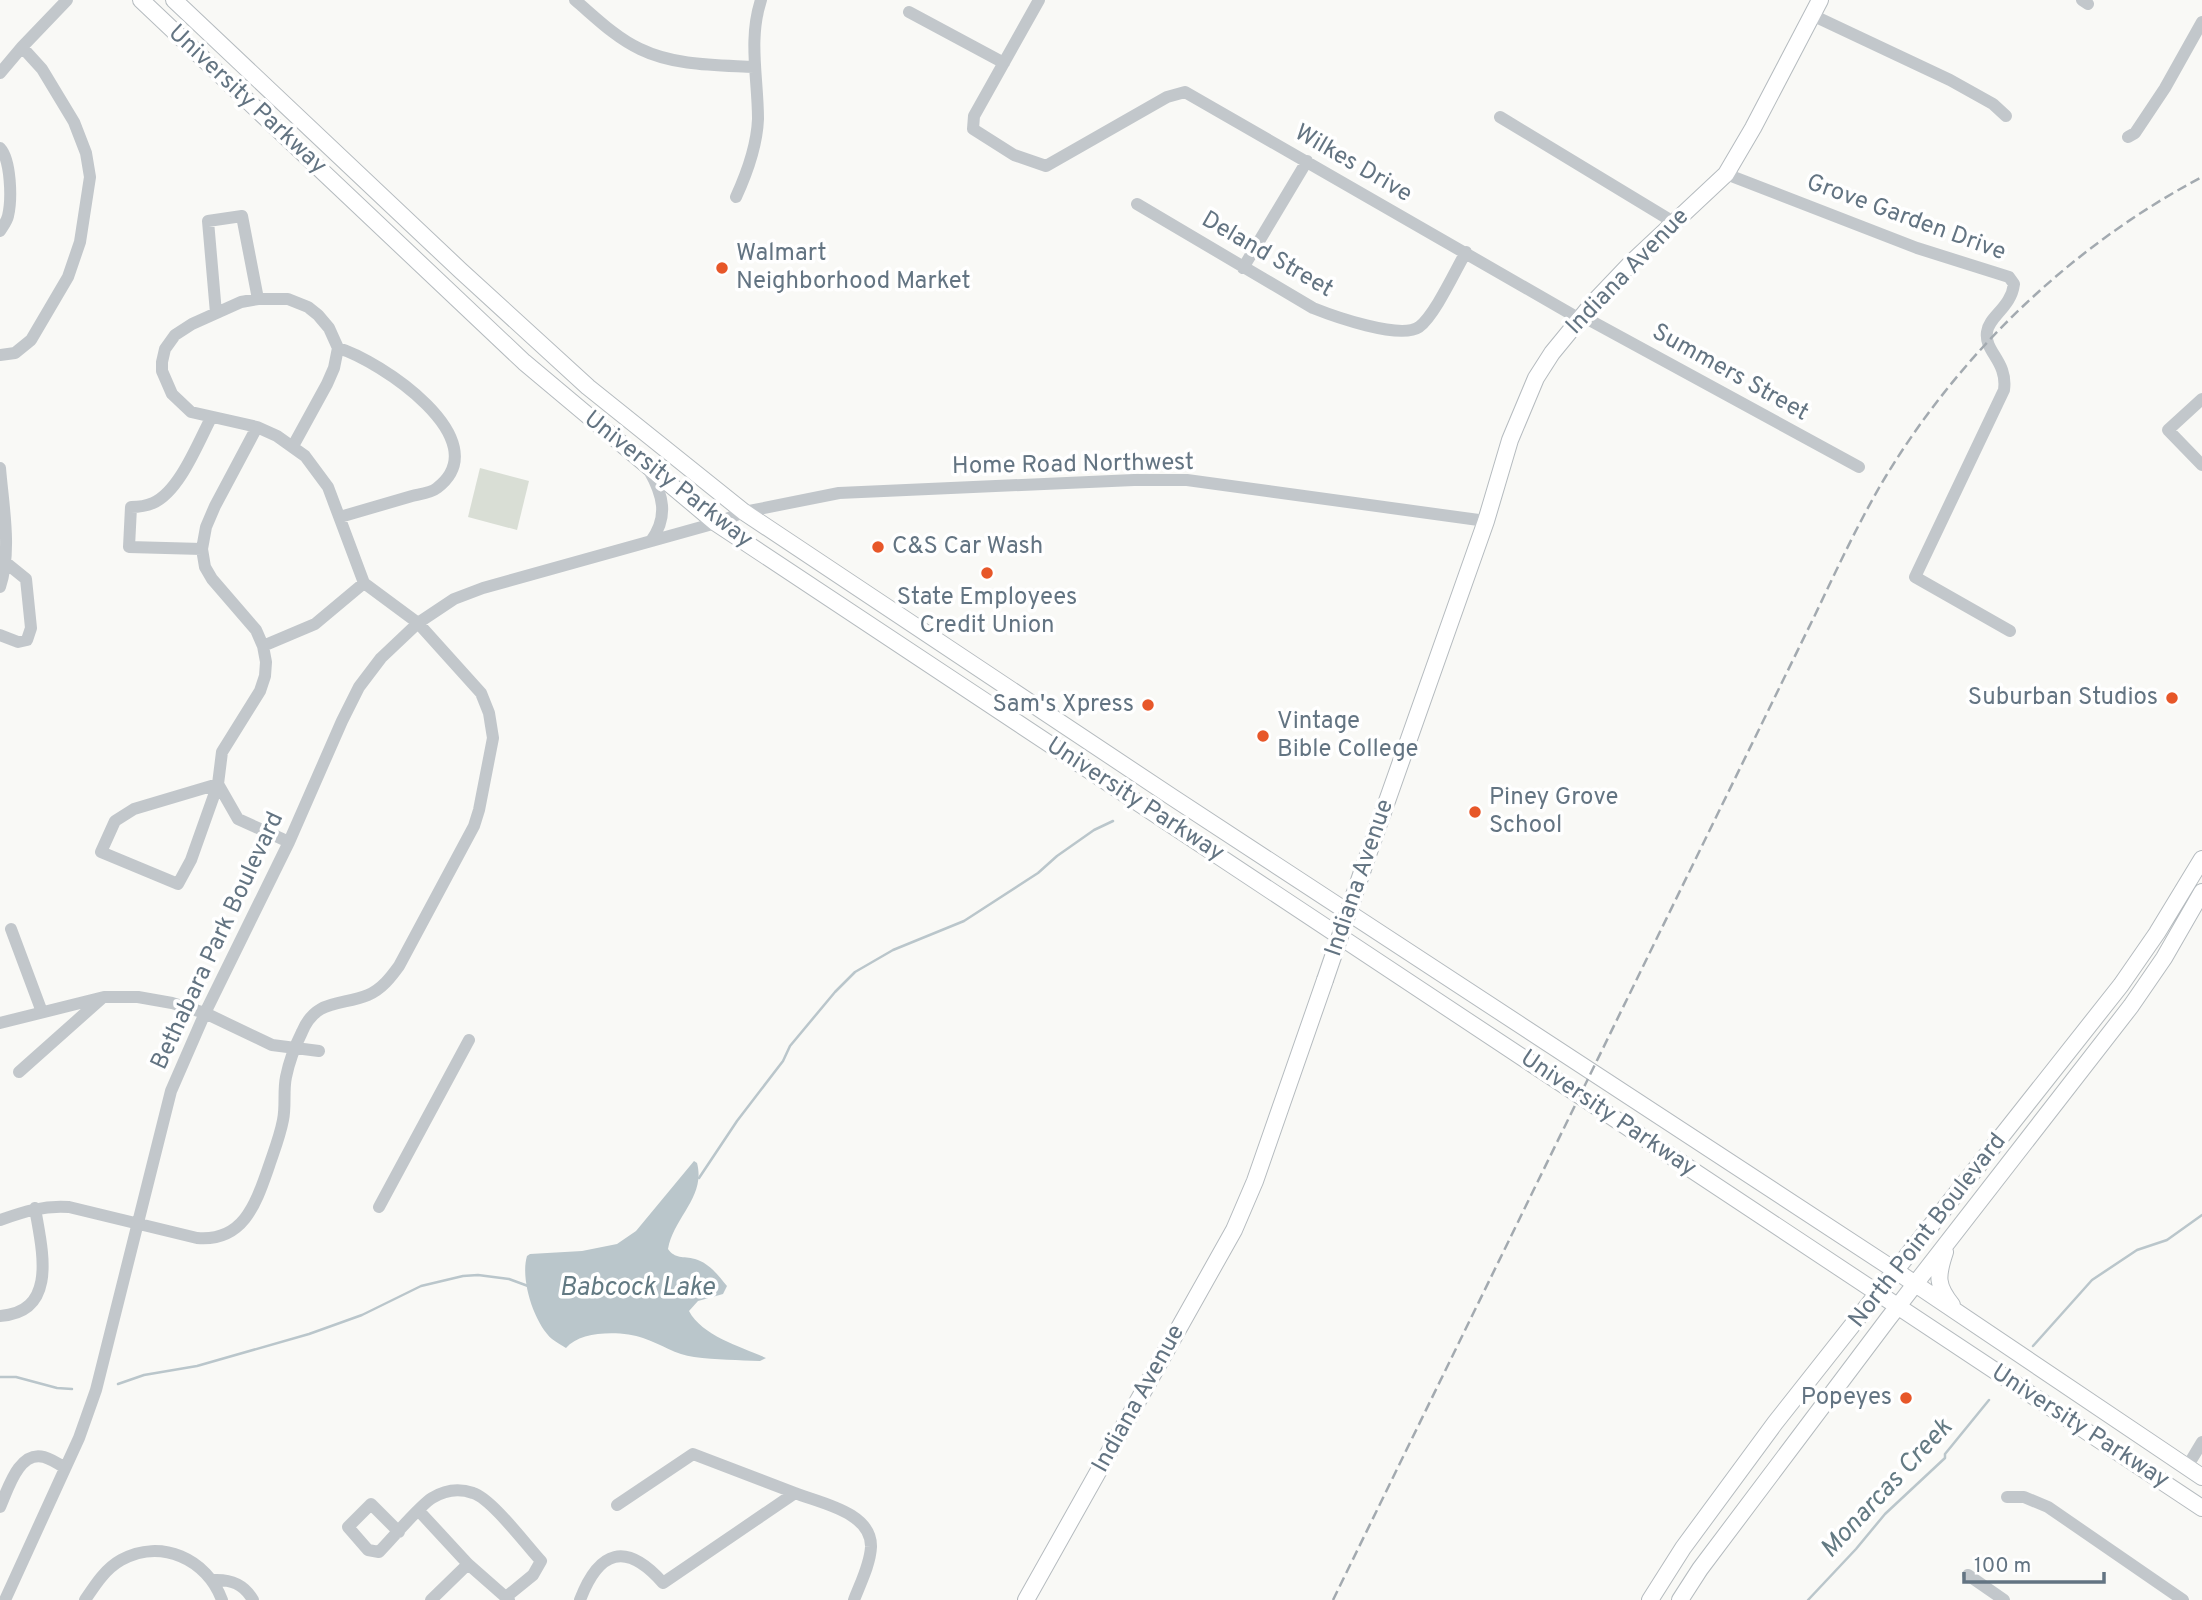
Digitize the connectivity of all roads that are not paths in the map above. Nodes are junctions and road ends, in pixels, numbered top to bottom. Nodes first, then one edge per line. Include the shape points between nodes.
1 (67, 0) edge
2 (141, 0) edge
3 (174, 0) edge
4 (575, 0) edge
5 (761, 0) edge
6 (1039, 0) edge
7 (1816, 7) edge
8 (909, 12) dead end
9 (2202, 22) edge
10 (22, 47) junction
11 (1004, 63) junction
12 (754, 67) junction
13 (0, 73) edge
14 (2006, 116) dead end
15 (1500, 117) dead end
16 (2128, 137) dead end
17 (0, 148) edge
18 (1307, 161) junction
19 (1726, 174) junction
20 (736, 197) dead end
21 (1137, 204) dead end
22 (1675, 223) junction
23 (0, 231) edge
24 (1465, 253) junction
25 (1243, 268) junction
26 (258, 299) junction
27 (216, 313) junction
28 (1580, 317) junction
29 (338, 348) junction
30 (0, 355) edge
31 (2202, 399) edge
32 (211, 418) junction
33 (257, 427) junction
34 (293, 446) junction
35 (2202, 465) edge
36 (648, 466) junction
37 (1859, 467) dead end
38 (0, 468) edge
39 (744, 512) junction
40 (340, 516) junction
41 (1486, 521) junction
42 (716, 523) junction
43 (651, 541) junction
44 (202, 549) junction
45 (5, 562) junction
46 (364, 583) junction
47 (0, 587) edge
48 (418, 623) junction
49 (2010, 631) dead end
50 (0, 635) edge
51 (263, 646) junction
52 (218, 784) junction
53 (289, 842) junction
54 (2202, 859) edge
55 (2202, 892) edge
56 (11, 929) dead end
57 (104, 997) junction
58 (43, 1012) junction
59 (205, 1013) junction
60 (0, 1023) edge
61 (469, 1040) dead end
62 (295, 1049) junction
63 (318, 1051) dead end
64 (19, 1072) dead end
65 (379, 1207) dead end
66 (35, 1209) junction
67 (0, 1220) edge
68 (139, 1225) junction
69 (1948, 1244) junction
70 (1896, 1271) junction
71 (1916, 1284) junction
72 (1879, 1294) junction
73 (1898, 1307) junction
74 (1958, 1313) junction
75 (0, 1315) edge
76 (2202, 1442) edge
77 (2187, 1467) junction
78 (65, 1468) junction
79 (2202, 1477) edge
80 (795, 1493) junction
81 (2007, 1497) dead end
82 (617, 1504) dead end
83 (0, 1507) edge
84 (2202, 1508) edge
85 (419, 1511) junction
86 (399, 1532) dead end
87 (468, 1564) junction
88 (1968, 1575) dead end
89 (213, 1580) junction
90 (1658, 1592) edge
91 (2174, 1598) edge
92 (508, 1599) edge
93 (5, 1600) edge
94 (85, 1600) edge
95 (222, 1600) edge
96 (253, 1600) edge
97 (431, 1600) edge
98 (580, 1600) edge
99 (855, 1600) edge
100 (1026, 1600) edge
101 (1650, 1600) edge
102 (1680, 1600) edge
103 (2004, 1600) edge

1 - 10 street
2 - 36 main road, University Parkway via 524,362
3 - 39 main road, University Parkway via 578,378
4 - 12 street via 643,50 684,62
5 - 12 street via 752,38
6 - 11 street
7 - 14 street via 1993,104
7 - 19 main road, Indiana Avenue
8 - 11 street
9 - 16 street via 2165,88
10 - 13 street
10 - 30 street via 42,69 74,121 90,177 80,242 68,276 31,340 15,353
11 - 18 street, Wilkes Drive via 974,116 973,129 1014,155 1046,166 1167,97 1185,92
12 - 20 street via 758,120 750,162
15 - 22 street
17 - 23 street via 9,173 8,217
18 - 24 street, Wilkes Drive
18 - 25 street
19 - 22 main road, Indiana Avenue
19 - 49 street, Grove Garden Drive via 1917,248 2009,277 2014,284 2012,296 1987,329 1987,342 2006,376 2004,390 1915,577
21 - 25 street, Deland Street
22 - 28 main road, Indiana Avenue
24 - 25 street, Deland Street via 1433,309 1418,327 1403,332 1337,318
24 - 28 street, Wilkes Drive
26 - 27 street
26 - 27 street via 242,216 208,221
26 - 29 street via 288,299 308,307 324,321
27 - 32 street via 175,335 162,362 172,394 191,412
28 - 37 street, Summers Street
28 - 41 main road, Indiana Avenue via 1552,352 1529,393
29 - 34 street via 327,384
29 - 40 street via 403,383 439,419 455,449 451,470 438,487
31 - 35 street via 2168,430
32 - 33 street
32 - 44 street via 168,494 131,508 130,547
33 - 34 street
33 - 44 street via 215,506
34 - 40 street via 323,480
36 - 42 main road, University Parkway
36 - 43 street via 657,483 663,514
38 - 45 street
39 - 41 street, Home Road Northwest via 839,494 1174,480
39 - 42 street, Home Road Northwest
39 - 70 main road, University Parkway
40 - 46 street
41 - 100 main road, Indiana Avenue, bridge via 1255,1181 1234,1230
42 - 43 street, Bethabara Park Boulevard
42 - 72 main road, University Parkway
43 - 48 street, Bethabara Park Boulevard via 484,588 454,599
44 - 51 street via 212,579 256,630
45 - 47 street
45 - 50 street via 26,579 31,628 27,640 18,642
46 - 48 street
46 - 51 street via 315,624
48 - 53 street, Bethabara Park Boulevard via 359,687
48 - 62 street via 477,688 489,713 493,738 480,810 400,966 372,993 320,1009 303,1029
51 - 52 street via 266,662 260,691 222,752
52 - 52 street via 134,809 115,821 101,852 178,884
52 - 53 street via 238,819
53 - 59 street, Bethabara Park Boulevard
54 - 70 main road, North Point Boulevard via 2121,985
55 - 69 main road, North Point Boulevard via 2131,1006
56 - 58 street
57 - 58 street
57 - 59 street via 155,999
57 - 64 street
58 - 60 street
59 - 62 street via 260,1040
59 - 68 street, Bethabara Park Boulevard via 171,1091
61 - 65 street
62 - 63 street
62 - 68 street via 286,1075 279,1134 259,1195 246,1218 210,1240
66 - 67 street
66 - 68 street via 69,1207
66 - 75 street via 42,1285 23,1308
68 - 78 street, Bethabara Park Boulevard via 96,1390
69 - 71 main road, North Point Boulevard
69 - 74 main road via 1939,1286
70 - 71 main road, University Parkway
70 - 72 main road, North Point Boulevard
71 - 73 main road, North Point Boulevard
71 - 74 main road, University Parkway
72 - 73 main road, University Parkway
72 - 90 main road, North Point Boulevard via 1775,1423 1683,1548
73 - 84 main road, University Parkway
73 - 102 main road, North Point Boulevard
74 - 77 main road, University Parkway
76 - 77 street
77 - 79 main road, University Parkway
78 - 83 street via 30,1456
78 - 93 street, Bethabara Park Boulevard
80 - 82 street via 693,1454
80 - 98 street via 663,1583 649,1567 631,1558 603,1562 590,1576
80 - 99 street via 850,1515 866,1530 871,1548
81 - 91 street via 2024,1497 2048,1507
85 - 86 street
85 - 87 street
85 - 92 street via 430,1499 450,1490 475,1493 491,1505 541,1562
87 - 92 street
87 - 97 street
88 - 103 street
89 - 94 street via 182,1556 145,1552 111,1567
89 - 95 street
89 - 96 street via 239,1584
90 - 101 main road, North Point Boulevard

